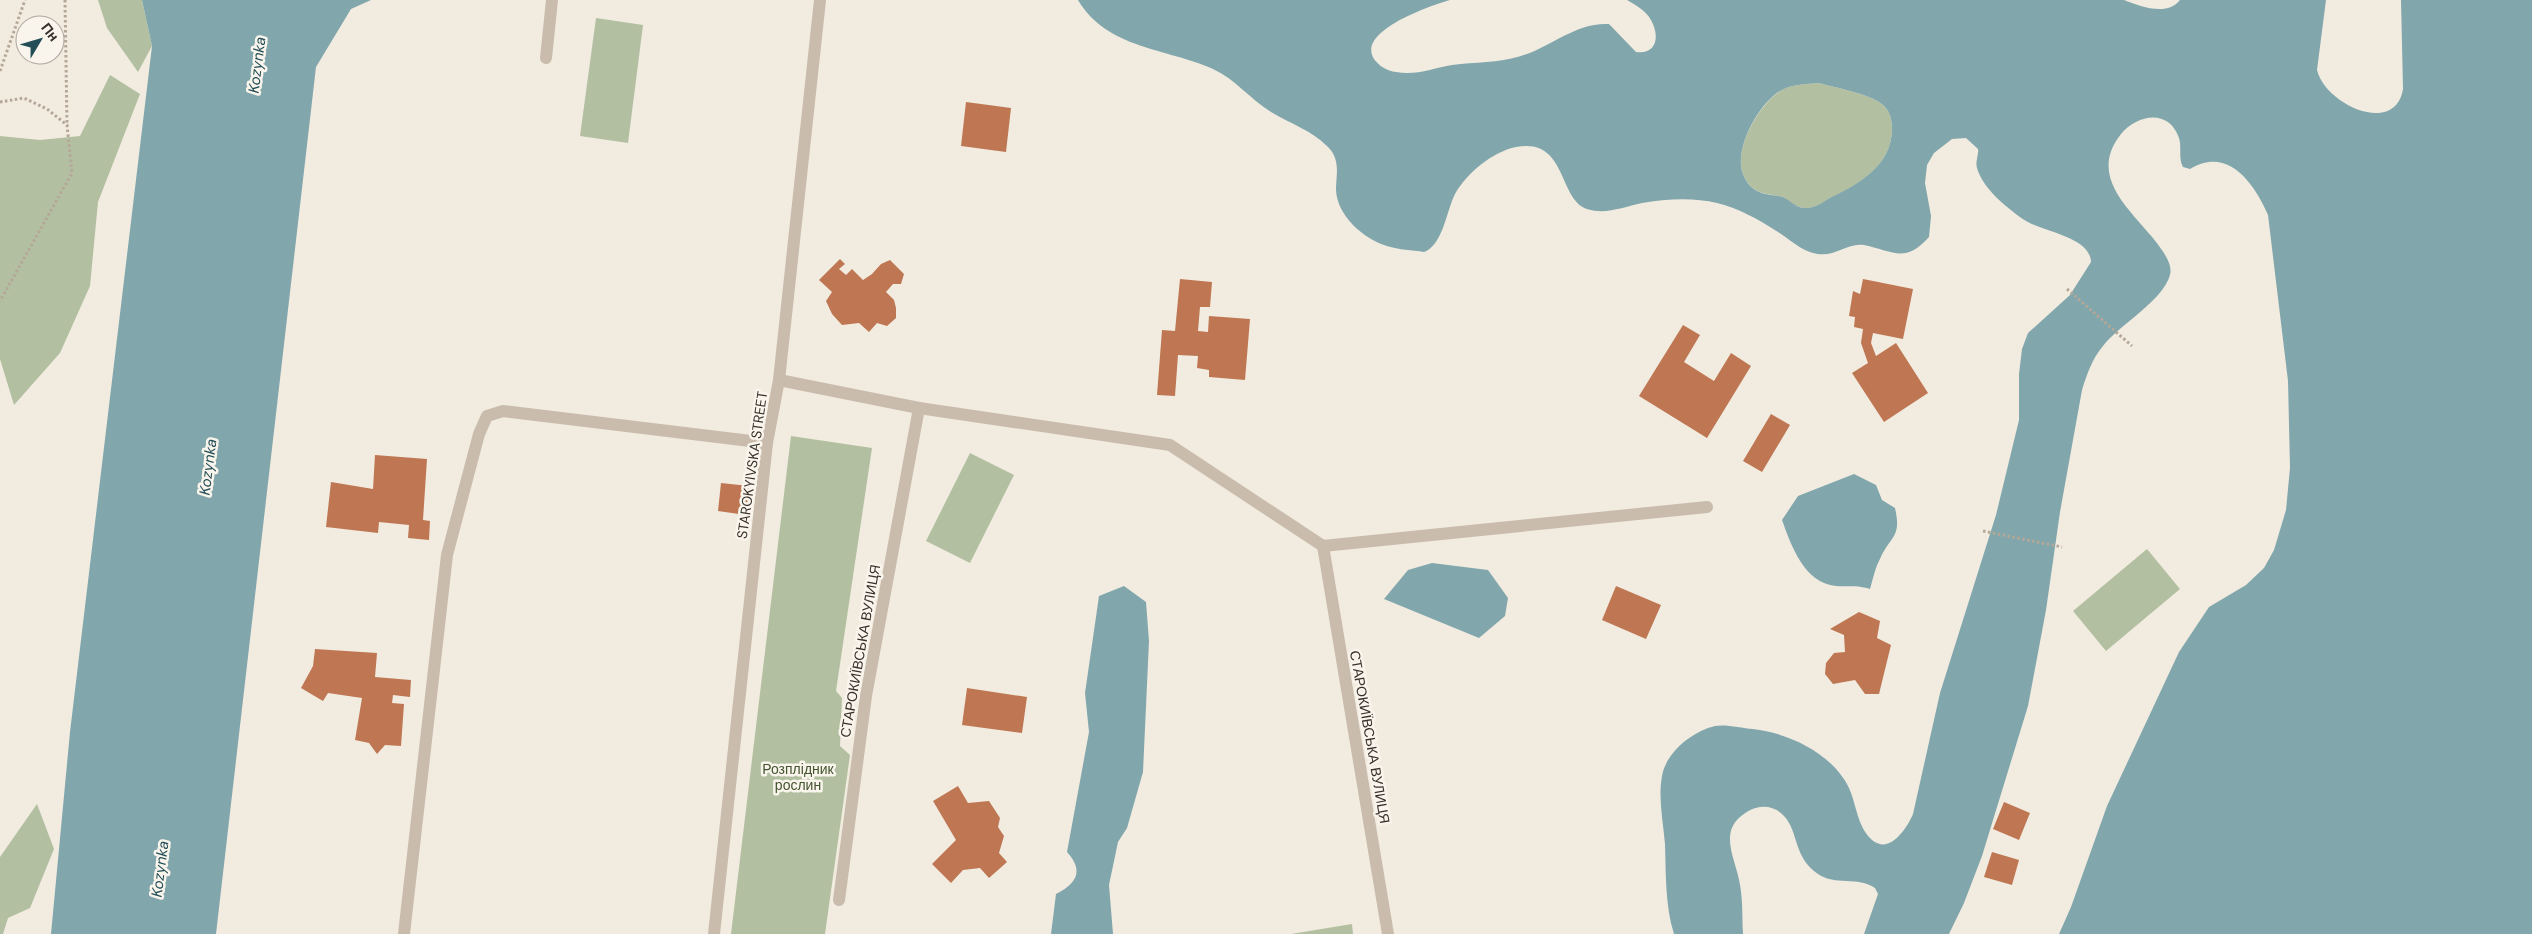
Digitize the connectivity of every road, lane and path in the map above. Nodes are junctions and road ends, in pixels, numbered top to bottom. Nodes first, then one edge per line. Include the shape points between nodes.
1 (25, 0) edge
2 (65, 0) edge
3 (552, 0) edge
4 (820, 0) edge
5 (546, 58) dead end
6 (0, 71) edge
7 (0, 102) edge
8 (68, 125) junction
9 (2067, 289) dead end
10 (0, 301) edge
11 (2132, 346) dead end
12 (779, 380) junction
13 (919, 408) junction
14 (767, 443) junction
15 (1707, 508) dead end
16 (1983, 531) dead end
17 (1323, 546) junction
18 (2062, 547) dead end
19 (839, 900) dead end
20 (404, 934) edge
21 (714, 934) edge
22 (1388, 934) edge

1 - 6 path
2 - 8 path
3 - 5 street
4 - 12 street, STAROKYIVSKA STREET
7 - 8 path via 24,98 47,109
8 - 10 path via 72,173
9 - 11 path
12 - 13 street
12 - 14 street, STAROKYIVSKA STREET
13 - 17 street via 1170,445
13 - 19 street, СТАРОКИЇВСЬКА ВУЛИЦЯ via 866,696
14 - 20 street via 503,410 487,416 479,434 447,555
14 - 21 street, STAROKYIVSKA STREET
15 - 17 street
16 - 18 path
17 - 22 street, СТАРОКИЇВСЬКА ВУЛИЦЯ

